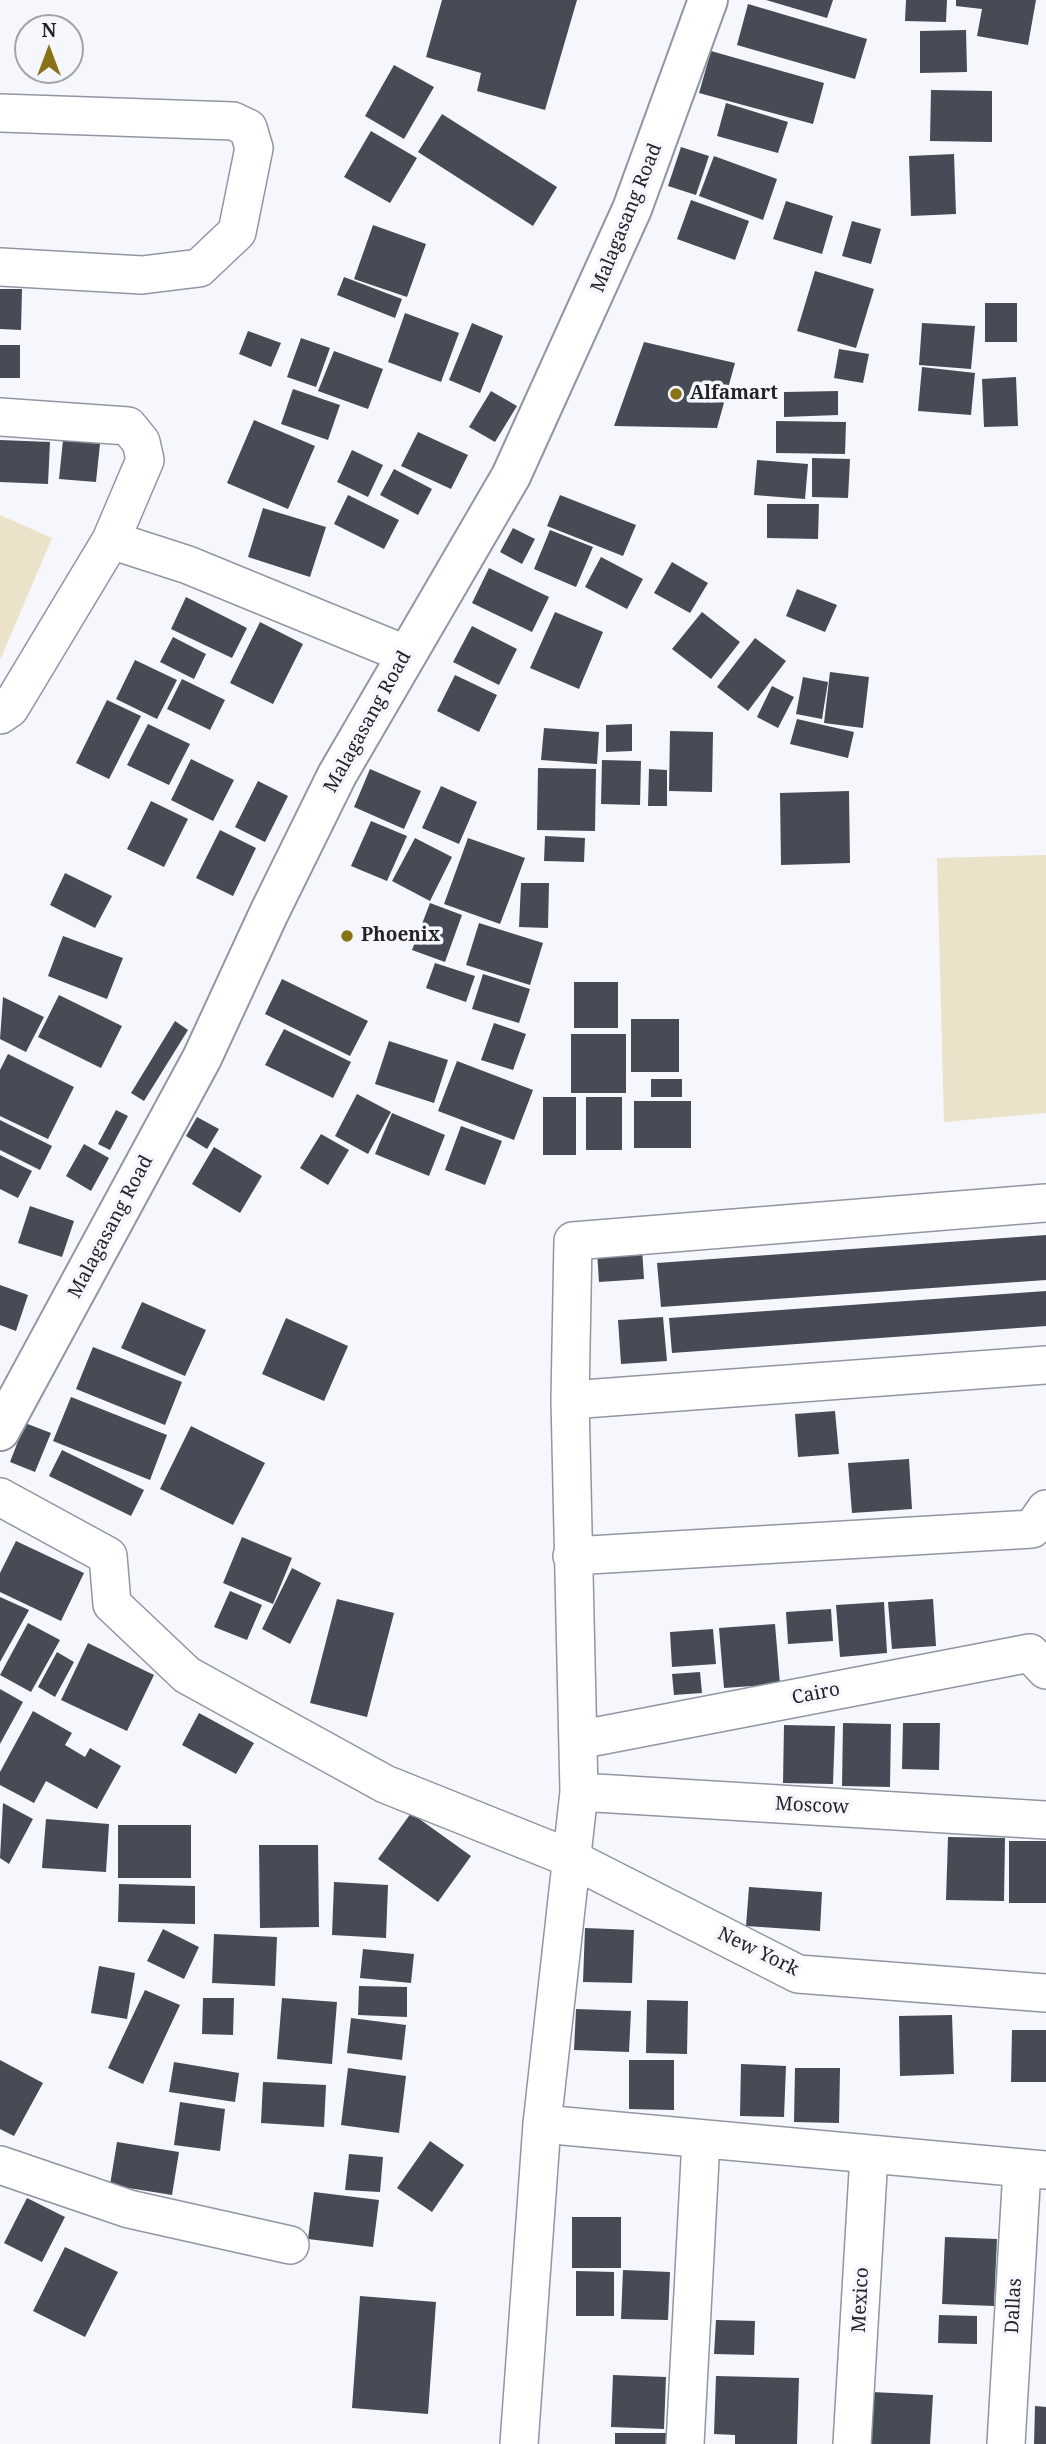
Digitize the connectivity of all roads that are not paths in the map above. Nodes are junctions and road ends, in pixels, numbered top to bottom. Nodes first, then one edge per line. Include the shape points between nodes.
1 (708, 0) edge
2 (0, 113) edge
3 (0, 267) edge
4 (0, 417) edge
5 (111, 540) junction
6 (405, 654) junction
7 (0, 715) edge
8 (1046, 1203) edge
9 (1046, 1365) edge
10 (570, 1400) junction
11 (0, 1432) edge
12 (0, 1497) edge
13 (1046, 1509) edge
14 (572, 1556) junction
15 (1046, 1670) edge
16 (578, 1740) junction
17 (579, 1793) junction
18 (1046, 1820) edge
19 (570, 1858) junction
20 (1046, 1993) edge
21 (542, 2124) junction
22 (701, 2140) junction
23 (869, 2155) junction
24 (0, 2165) edge
25 (1034, 2169) edge
26 (290, 2245) dead end
27 (519, 2444) edge
28 (685, 2444) edge
29 (852, 2444) edge
30 (1006, 2444) edge

1 - 6 main road, Malagasang Road via 632,209 544,408 505,486
2 - 3 street via 233,121 248,128 254,148 237,232 199,268 142,275
4 - 5 street via 128,426 141,442 145,460
5 - 6 street via 188,565
5 - 7 street via 10,708
6 - 11 main road, Malagasang Road via 337,775 202,1058
8 - 10 street via 573,1241
9 - 10 street
10 - 14 street
12 - 19 street, New York via 108,1556 112,1604 187,1675 385,1784
13 - 14 street via 1032,1529
14 - 16 street
15 - 16 street, Cairo via 1030,1653
16 - 17 street
17 - 18 street, Moscow
17 - 19 street
19 - 20 street, New York via 798,1974
19 - 21 street
21 - 22 street
21 - 27 street
22 - 23 street
22 - 28 street
23 - 25 street
23 - 29 street, Mexico
24 - 26 street via 129,2209
25 - 30 street, Dallas

